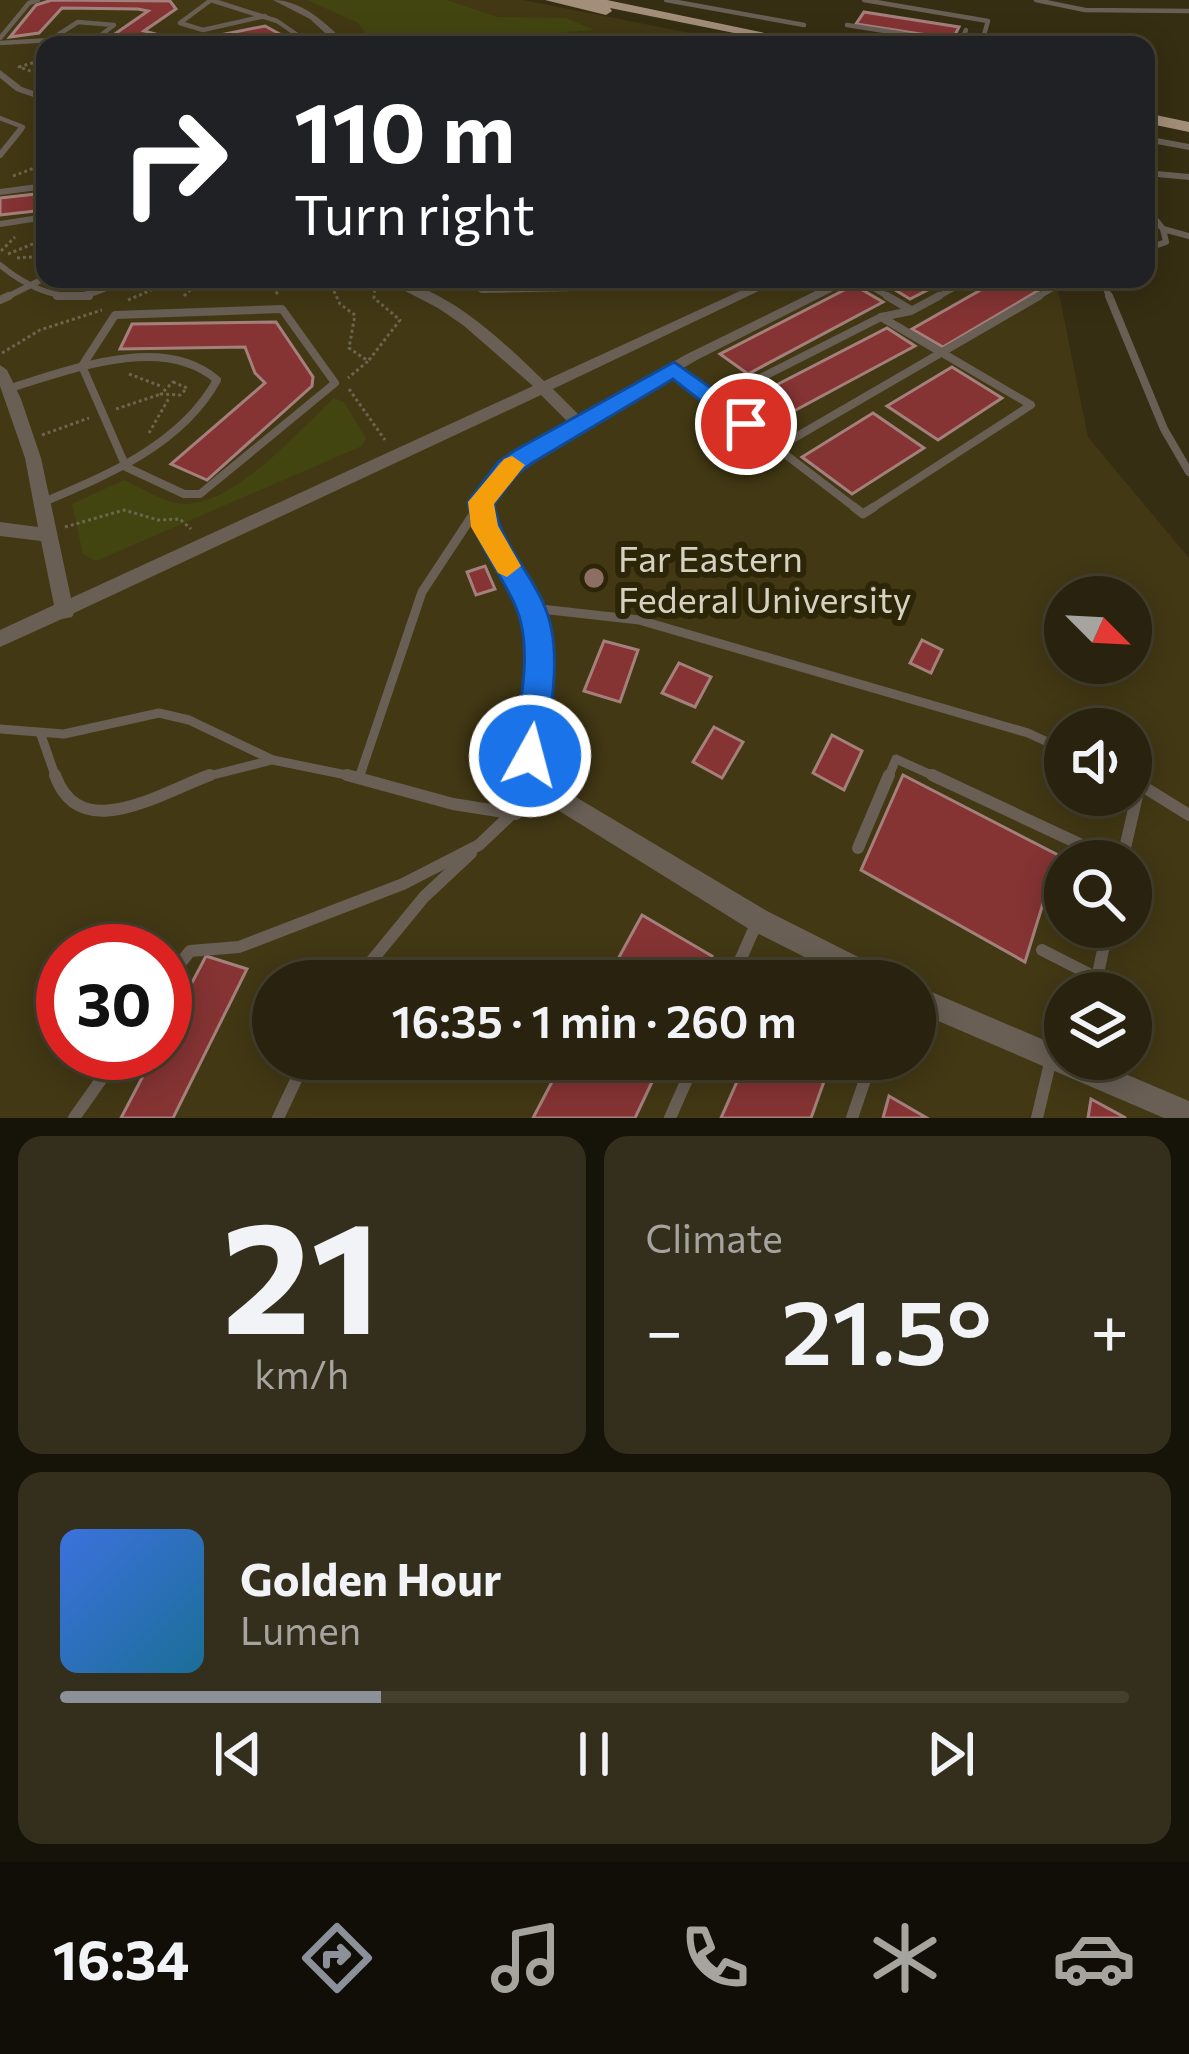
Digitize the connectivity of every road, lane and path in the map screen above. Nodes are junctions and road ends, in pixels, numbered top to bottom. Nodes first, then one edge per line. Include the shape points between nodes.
1 (38, 0) edge
2 (210, 0) edge
3 (278, 0) edge
4 (551, 0) edge
5 (588, 0) edge
6 (666, 0) edge
7 (1036, 0) edge
8 (863, 1) edge
9 (855, 7) dead end
10 (1189, 11) edge
11 (265, 16) junction
12 (804, 25) dead end
13 (848, 25) dead end
14 (966, 30) dead end
15 (896, 33) junction
16 (57, 36) edge
17 (100, 36) edge
18 (301, 36) edge
19 (333, 36) edge
20 (733, 36) edge
21 (770, 36) edge
22 (897, 36) edge
23 (915, 36) edge
24 (963, 36) edge
25 (984, 36) edge
26 (36, 40) edge
27 (0, 41) edge
28 (36, 62) edge
29 (36, 72) edge
30 (0, 73) edge
31 (36, 95) edge
32 (1155, 112) edge
33 (0, 118) edge
34 (1189, 123) edge
35 (1155, 141) edge
36 (1189, 148) edge
37 (0, 155) edge
38 (36, 167) edge
39 (1155, 174) edge
40 (1189, 177) edge
41 (0, 181) edge
42 (36, 187) edge
43 (0, 191) edge
44 (36, 218) edge
45 (1155, 219) edge
46 (0, 224) edge
47 (25, 227) dead end
48 (1163, 229) junction
49 (1189, 236) edge
50 (36, 242) edge
51 (1155, 246) edge
52 (36, 257) edge
53 (0, 259) edge
54 (36, 284) edge
55 (108, 288) edge
56 (156, 288) edge
57 (193, 288) edge
58 (328, 288) edge
59 (375, 288) edge
60 (406, 288) edge
61 (479, 288) edge
62 (573, 288) edge
63 (757, 288) edge
64 (836, 288) edge
65 (871, 288) edge
66 (953, 288) edge
67 (1053, 288) edge
68 (1106, 288) edge
69 (27, 289) junction
70 (0, 300) edge
71 (122, 302) dead end
72 (104, 309) dead end
73 (171, 310) junction
74 (911, 310) junction
75 (881, 317) junction
76 (942, 353) junction
77 (0, 354) edge
78 (368, 361) junction
79 (82, 366) junction
80 (674, 369) junction
81 (0, 370) edge
82 (126, 373) dead end
83 (344, 381) dead end
84 (541, 385) junction
85 (163, 387) junction
86 (10, 388) junction
87 (161, 394) junction
88 (169, 398) junction
89 (715, 401) junction
90 (101, 414) junction
91 (580, 425) junction
92 (149, 434) dead end
93 (28, 440) junction
94 (777, 448) junction
95 (126, 467) junction
96 (1189, 472) edge
97 (44, 502) junction
98 (481, 502) junction
99 (0, 529) edge
100 (47, 535) junction
101 (201, 547) junction
102 (532, 608) junction
103 (65, 612) junction
104 (0, 639) edge
105 (0, 729) edge
106 (41, 735) junction
107 (1044, 740) edge
108 (273, 760) junction
109 (359, 778) junction
110 (541, 788) junction
111 (1152, 791) edge
112 (516, 814) junction
113 (1189, 815) edge
114 (1073, 840) edge
115 (479, 845) junction
116 (857, 848) dead end
117 (758, 920) junction
118 (1103, 948) edge
119 (1042, 950) dead end
120 (192, 951) edge
121 (372, 960) edge
122 (740, 960) edge
123 (837, 960) edge
124 (936, 1007) edge
125 (1044, 1056) edge
126 (101, 1080) edge
127 (296, 1080) edge
128 (687, 1080) edge
129 (865, 1080) edge
130 (1046, 1080) edge
131 (1103, 1080) edge
132 (1189, 1115) edge
133 (74, 1118) edge
134 (278, 1118) edge
135 (670, 1118) edge
136 (852, 1118) edge
137 (1037, 1118) edge

1 - 27 lane
2 - 11 lane
2 - 11 lane via 180,23 203,30
3 - 19 street
4 - 20 main road
5 - 21 main road
6 - 12 lane
7 - 10 lane via 1085,10
8 - 9 lane
8 - 25 lane via 988,21
11 - 18 lane
13 - 15 lane
14 - 24 lane
15 - 22 lane
15 - 23 lane
16 - 17 lane via 78,22 114,25
26 - 27 lane
28 - 29 path via 19,67
30 - 31 street
32 - 34 main road
33 - 37 lane via 23,127
35 - 36 street
38 - 41 path
39 - 40 street
42 - 43 lane
44 - 46 lane
45 - 48 lane
47 - 53 path
48 - 49 lane
48 - 51 lane via 1166,242
50 - 53 path
52 - 53 path
53 - 69 lane
54 - 69 lane
55 - 69 lane via 93,298
56 - 71 path
57 - 73 path
58 - 78 path via 355,315 349,348
59 - 78 path via 374,298 400,320
60 - 84 street via 449,310
61 - 62 lane
63 - 84 street
64 - 80 street
65 - 74 lane
66 - 74 lane
67 - 76 lane
68 - 96 lane
69 - 70 lane
72 - 77 path via 40,330
73 - 79 lane via 116,315
73 - 95 lane via 282,309 335,383 200,494
74 - 75 lane
75 - 76 lane
75 - 89 lane
76 - 94 lane
76 - 94 lane via 1030,405 863,514
78 - 83 path
79 - 86 lane
79 - 90 lane
79 - 95 lane via 184,360 217,380 204,404
80 - 89 lane
80 - 91 street
81 - 86 street
82 - 85 path
84 - 91 street
84 - 101 street
85 - 87 path
85 - 88 path via 184,382 187,388
86 - 93 street
87 - 88 path
87 - 90 path
88 - 92 path
89 - 94 lane
90 - 93 path
90 - 95 lane
91 - 98 street via 507,469
93 - 97 street
95 - 97 lane
97 - 100 street
98 - 102 street via 484,527
98 - 109 lane via 422,592
99 - 100 street
100 - 101 path via 124,510 188,523
100 - 103 street
101 - 103 street
102 - 107 lane via 639,620
102 - 110 street via 540,654 530,756
103 - 104 street
105 - 106 lane
106 - 108 lane via 159,713
106 - 108 lane via 64,798 81,809 112,812
108 - 109 lane
109 - 112 lane
110 - 112 lane
110 - 117 street
111 - 113 lane
112 - 115 lane
114 - 116 lane via 896,759
115 - 120 lane via 403,884 239,946
115 - 121 lane
117 - 122 lane
117 - 123 street
118 - 119 lane via 1097,978
124 - 125 street
126 - 133 lane
127 - 134 lane
128 - 135 lane
129 - 136 lane
130 - 137 lane
131 - 132 street

